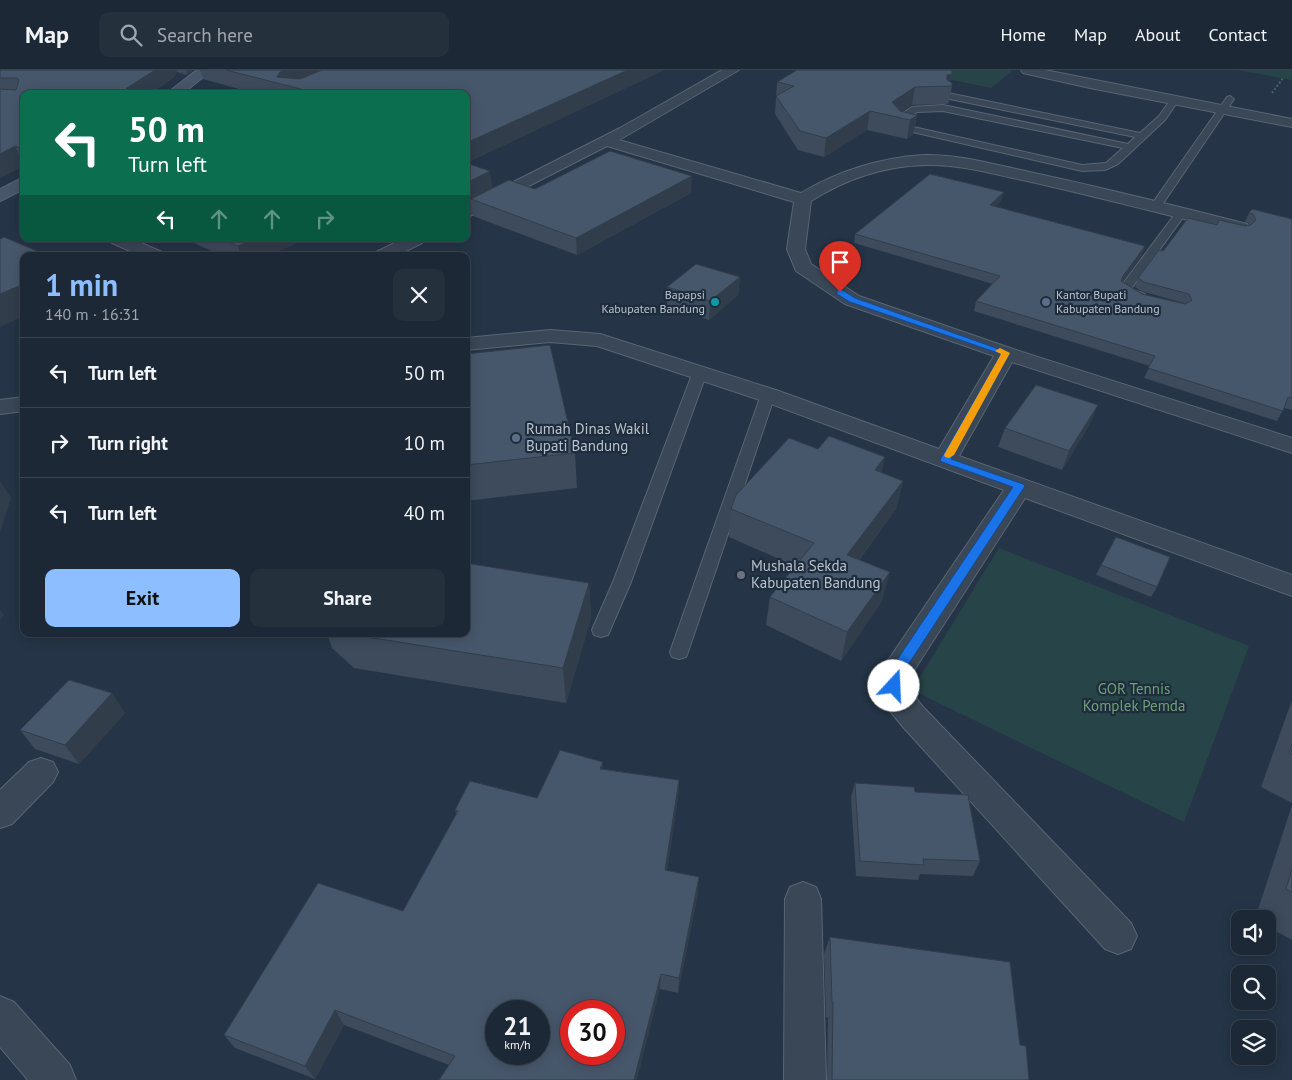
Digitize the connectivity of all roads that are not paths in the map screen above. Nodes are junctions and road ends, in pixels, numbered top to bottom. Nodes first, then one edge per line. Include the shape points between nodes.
1 (205, 70) edge
2 (732, 70) edge
3 (1028, 70) edge
4 (1082, 70) edge
5 (178, 90) edge
6 (948, 96) edge
7 (1174, 101) junction
8 (1227, 104) junction
9 (1292, 111) edge
10 (1292, 123) edge
11 (625, 131) junction
12 (1144, 136) junction
13 (606, 141) junction
14 (1130, 147) junction
15 (20, 184) edge
16 (811, 193) junction
17 (0, 196) edge
18 (1156, 206) junction
19 (470, 211) edge
20 (1182, 212) junction
21 (1242, 228) edge
22 (125, 242) edge
23 (410, 242) edge
24 (147, 252) edge
25 (390, 252) edge
26 (1154, 301) edge
27 (470, 343) edge
28 (1006, 353) junction
29 (700, 372) junction
30 (768, 395) junction
31 (20, 404) edge
32 (0, 407) edge
33 (1292, 446) edge
34 (946, 460) junction
35 (1020, 486) junction
36 (1292, 586) edge
37 (601, 630) dead end
38 (679, 652) dead end
39 (41, 772) dead end
40 (0, 813) edge
41 (803, 899) dead end
42 (1118, 936) dead end
43 (0, 1016) edge
44 (55, 1080) edge
45 (805, 1080) edge

1 - 5 main road
2 - 11 street
3 - 7 street
4 - 8 street
6 - 12 lane
7 - 8 street
7 - 12 lane
8 - 9 street
8 - 10 street
8 - 18 lane
11 - 13 street
11 - 16 street
12 - 14 lane
13 - 16 street
13 - 19 street
14 - 14 lane via 1022,128 931,107 915,109 896,121 907,128 1000,146 1082,168 1110,166
15 - 17 main road
16 - 18 street via 848,175 881,165 949,160
16 - 28 street via 796,249 803,267 852,300
18 - 20 street
20 - 21 street
20 - 26 lane via 1126,289
22 - 24 street
23 - 25 street
27 - 29 street via 576,335
28 - 33 street
28 - 34 street
29 - 30 street
29 - 37 lane
30 - 34 street
30 - 38 lane
31 - 32 street
34 - 35 street
35 - 36 street
35 - 42 street via 898,670 894,686 901,702 914,718
39 - 40 street
41 - 45 street
43 - 44 street

